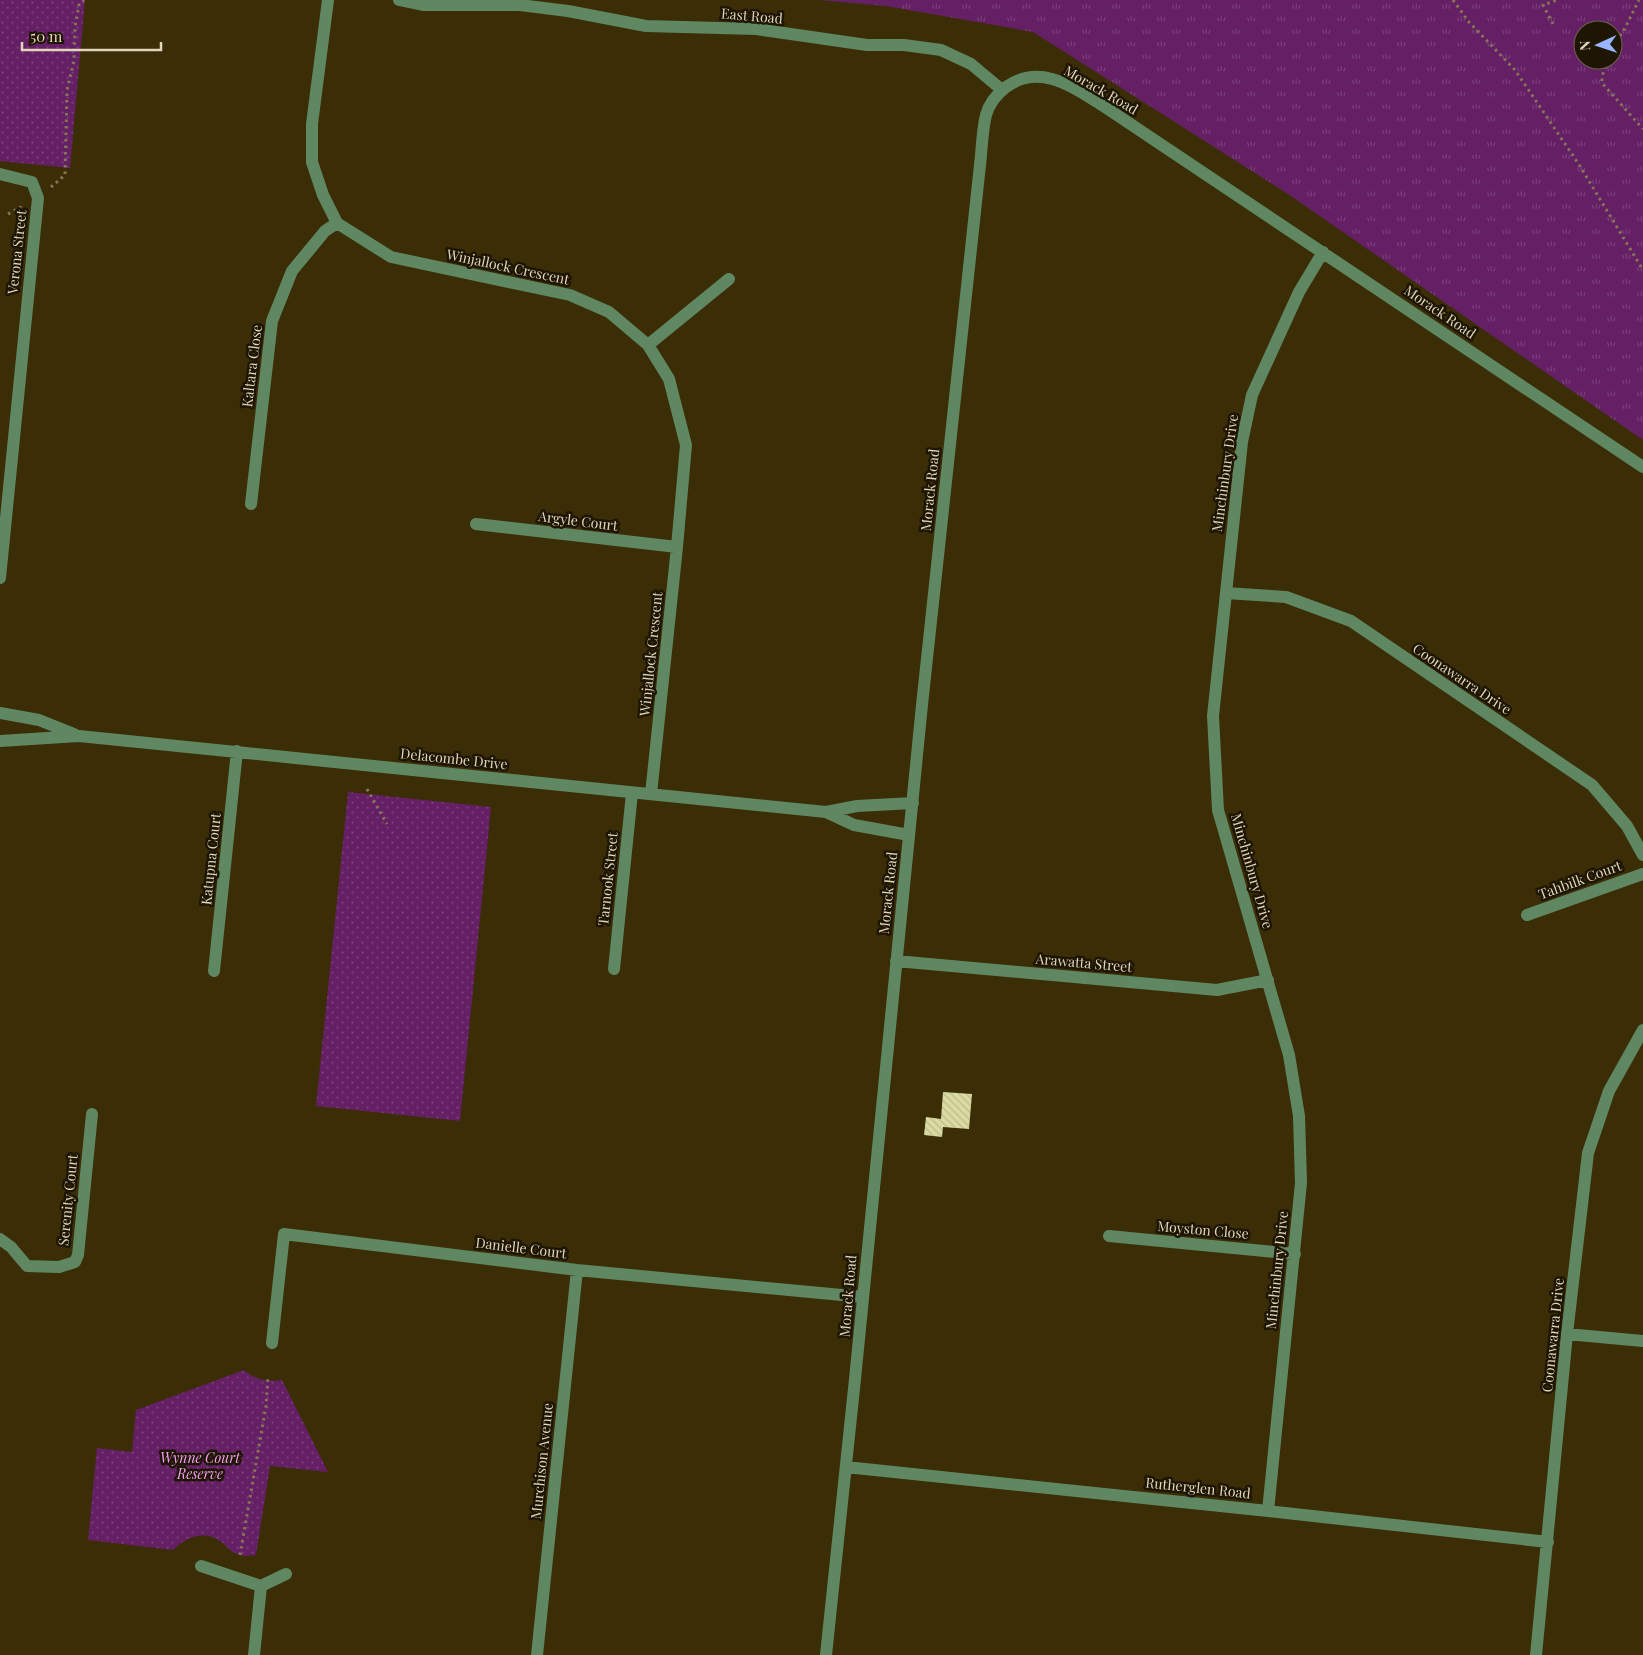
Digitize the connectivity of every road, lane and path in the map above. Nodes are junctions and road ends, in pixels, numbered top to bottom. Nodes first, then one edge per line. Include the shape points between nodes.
1 (84, 0) edge
2 (328, 0) edge
3 (398, 0) edge
4 (1453, 0) edge
5 (1557, 0) edge
6 (1639, 0) edge
7 (1553, 24) dead end
8 (1623, 31) edge
9 (1604, 70) edge
10 (1002, 90) junction
11 (1643, 129) edge
12 (0, 174) edge
13 (38, 198) junction
14 (337, 222) junction
15 (1323, 252) junction
16 (1643, 270) edge
17 (729, 279) dead end
18 (648, 345) junction
19 (1643, 466) edge
20 (252, 504) dead end
21 (476, 524) dead end
22 (677, 547) junction
23 (0, 578) edge
24 (1226, 594) junction
25 (0, 712) edge
26 (79, 736) junction
27 (0, 741) edge
28 (237, 751) junction
29 (367, 789) dead end
30 (632, 793) junction
31 (651, 794) junction
32 (913, 803) junction
33 (826, 812) junction
34 (387, 824) dead end
35 (910, 835) junction
36 (1643, 855) edge
37 (1643, 874) edge
38 (1527, 915) dead end
39 (896, 961) junction
40 (614, 969) dead end
41 (214, 970) dead end
42 (1268, 980) junction
43 (1643, 1030) edge
44 (92, 1114) dead end
45 (1109, 1236) dead end
46 (0, 1239) edge
47 (1295, 1254) junction
48 (577, 1270) junction
49 (863, 1297) junction
50 (1568, 1334) junction
51 (1643, 1341) edge
52 (272, 1343) dead end
53 (268, 1377) dead end
54 (846, 1467) junction
55 (1268, 1511) junction
56 (1548, 1542) junction
57 (240, 1555) dead end
58 (201, 1566) dead end
59 (286, 1574) dead end
60 (261, 1586) junction
61 (254, 1655) edge
62 (537, 1655) edge
63 (826, 1655) edge
64 (1536, 1655) edge

1 - 13 path via 75,27 74,61 67,90 65,175
2 - 14 street via 312,124 312,162 323,195
3 - 10 street, East Road via 424,5 520,5 646,26 756,28 867,45 941,50 971,64
4 - 16 path via 1469,22 1515,70 1578,163
5 - 7 path via 1543,5
6 - 8 path
9 - 11 path via 1602,84
10 - 15 street, Morack Road via 1018,80 1034,76 1053,78 1075,88
10 - 32 street, Morack Road via 990,106 985,123
12 - 13 street via 32,182
13 - 23 street, Verona Street
14 - 18 street, Winjallock Crescent via 392,257 570,295 610,312
14 - 20 street, Kaltara Close via 325,231 292,272 272,321
15 - 19 street, Morack Road
15 - 24 street, Minchinbury Drive via 1299,292 1252,395 1242,442
17 - 18 street
18 - 22 street, Winjallock Crescent via 669,379 686,445
21 - 22 street, Argyle Court
22 - 31 street, Winjallock Crescent
24 - 36 street, Coonawarra Drive via 1286,597 1351,621 1592,785 1627,826
24 - 42 street, Minchinbury Drive via 1213,716 1218,810
25 - 26 street, Delacombe Drive via 39,720
26 - 27 street, Delacombe Drive
26 - 28 street, Delacombe Drive
28 - 30 street, Delacombe Drive
28 - 41 street, Katupna Court
29 - 34 path
30 - 31 street, Delacombe Drive
30 - 40 street, Tarnook Street
31 - 33 street, Delacombe Drive
32 - 33 street, Delacombe Drive via 857,806
32 - 35 street, Morack Road
33 - 35 street, Delacombe Drive via 854,825
35 - 39 street, Morack Road
37 - 38 street, Tahbilk Court
39 - 42 street, Arawatta Street via 1217,990
39 - 49 street, Morack Road
42 - 47 street, Minchinbury Drive via 1289,1055 1299,1116 1301,1183
43 - 50 street, Coonawarra Drive via 1609,1091 1588,1153
44 - 46 street, Serenity Court via 78,1255 74,1262 59,1267 27,1266
45 - 47 street, Moyston Close
47 - 55 street, Minchinbury Drive
48 - 49 street, Danielle Court
48 - 52 street, Danielle Court via 284,1234
48 - 62 street, Murchison Avenue
49 - 54 street, Morack Road
50 - 51 street
50 - 56 street, Coonawarra Drive
53 - 57 path via 266,1406
54 - 55 street, Rutherglen Road
54 - 63 street, Morack Road
55 - 56 street, Rutherglen Road
56 - 64 street, Coonawarra Drive
58 - 60 street
59 - 60 street
60 - 61 street

